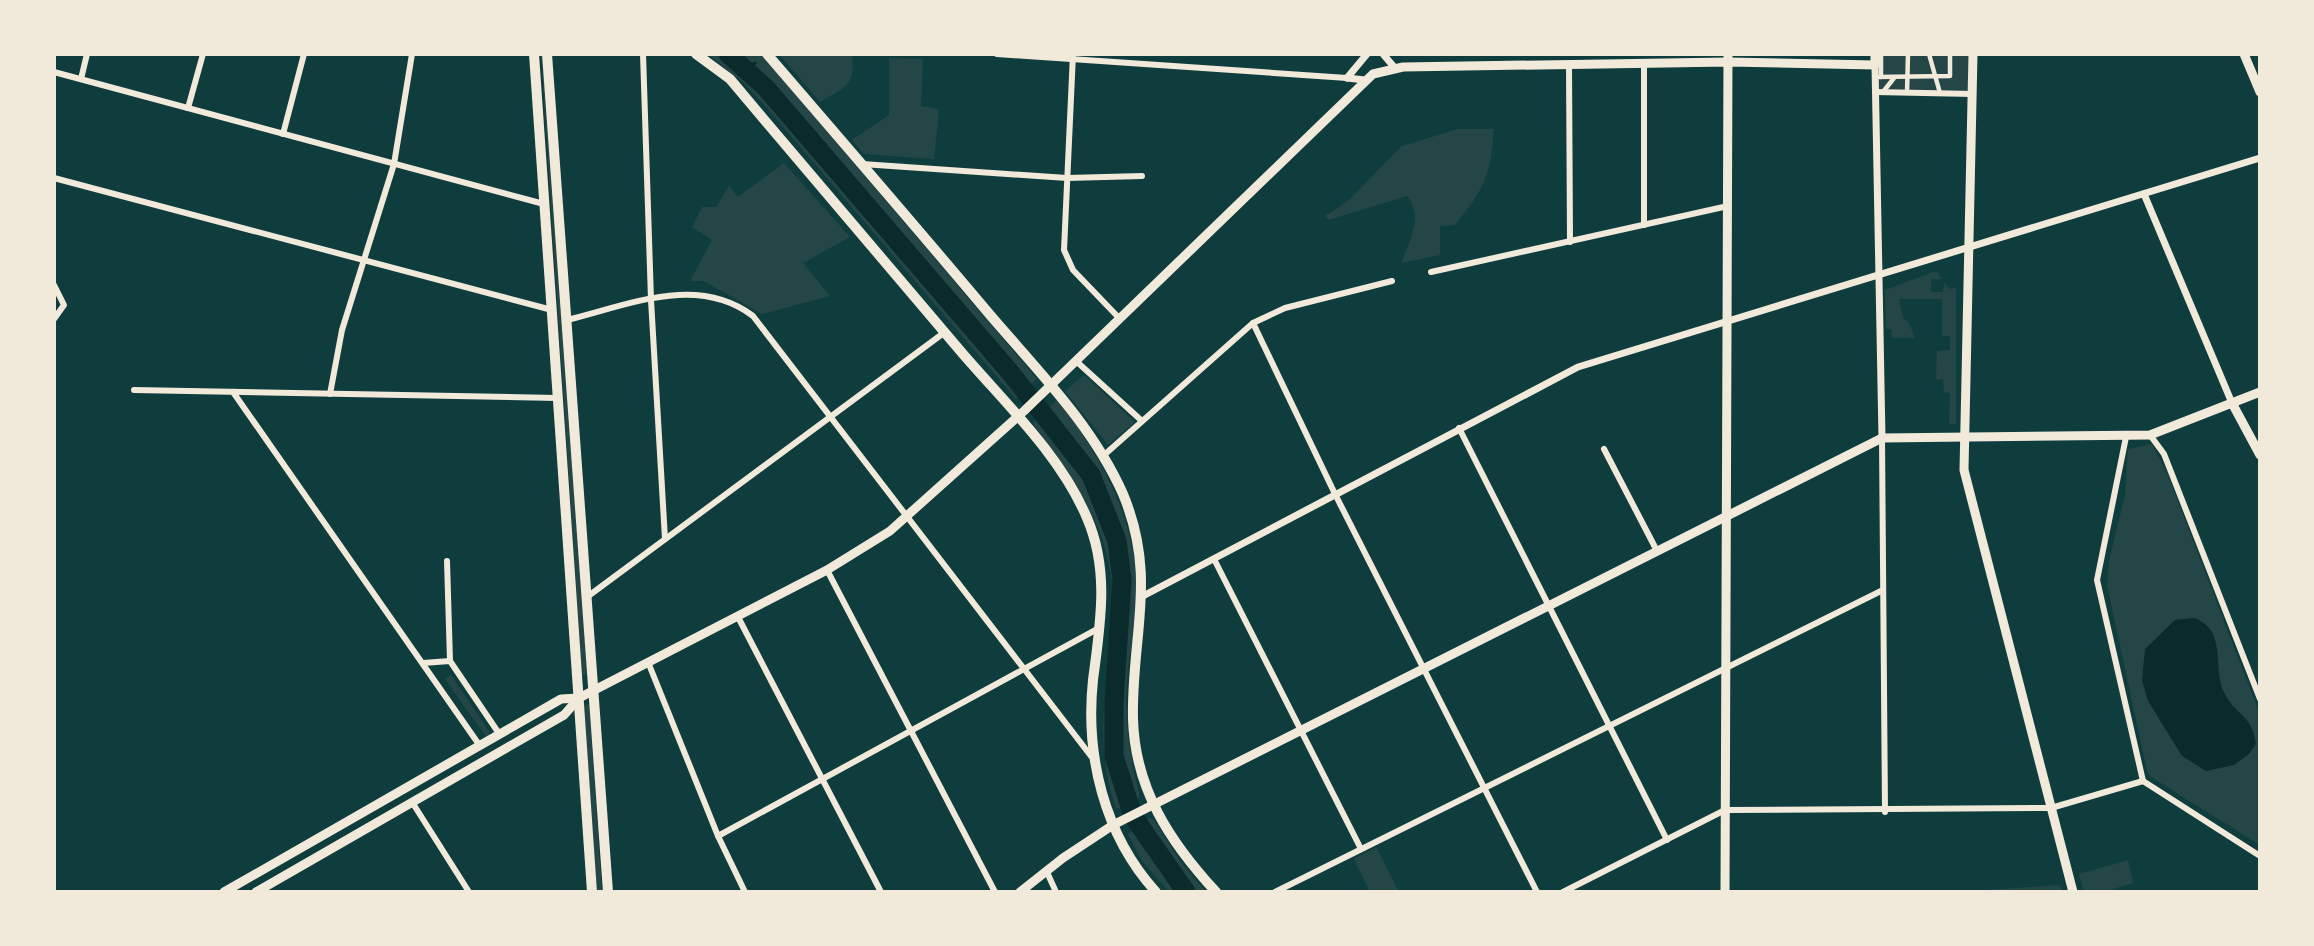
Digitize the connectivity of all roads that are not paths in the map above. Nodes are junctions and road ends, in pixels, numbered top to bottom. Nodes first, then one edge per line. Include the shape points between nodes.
1 (87, 54) edge
2 (203, 54) edge
3 (304, 54) edge
4 (412, 54) edge
5 (534, 54) edge
6 (547, 54) edge
7 (643, 54) edge
8 (696, 54) edge
9 (767, 54) edge
10 (997, 54) edge
11 (1367, 54) edge
12 (1383, 54) edge
13 (1875, 54) edge
14 (1881, 54) edge
15 (1908, 54) edge
16 (1929, 54) edge
17 (1950, 54) edge
18 (1973, 54) edge
19 (2244, 54) edge
20 (1073, 57) edge
21 (1728, 58) edge
22 (1644, 64) junction
23 (1569, 65) junction
24 (1875, 65) junction
25 (1394, 67) junction
26 (54, 72) edge
27 (1934, 76) junction
28 (1878, 77) junction
29 (1895, 77) junction
30 (1907, 77) junction
31 (1347, 78) junction
32 (81, 79) junction
33 (1365, 80) junction
34 (1879, 92) junction
35 (2260, 92) edge
36 (1907, 93) junction
37 (1940, 93) junction
38 (1973, 94) junction
39 (188, 108) junction
40 (283, 134) junction
41 (2260, 158) edge
42 (394, 164) junction
43 (862, 164) junction
44 (1142, 176) dead end
45 (54, 178) edge
46 (1067, 178) junction
47 (2144, 194) junction
48 (544, 204) junction
49 (1728, 206) junction
50 (1644, 225) junction
51 (1570, 242) junction
52 (1969, 247) junction
53 (364, 260) junction
54 (1431, 272) dead end
55 (1879, 275) junction
56 (1392, 281) dead end
57 (54, 285) edge
58 (651, 300) junction
59 (552, 310) junction
60 (1120, 318) junction
61 (54, 319) edge
62 (567, 320) junction
63 (1727, 321) junction
64 (1253, 323) junction
65 (945, 332) junction
66 (1076, 361) junction
67 (1047, 389) junction
68 (134, 390) dead end
69 (233, 392) junction
70 (2260, 392) edge
71 (330, 394) junction
72 (557, 398) junction
73 (2232, 403) junction
74 (1021, 414) junction
75 (831, 417) junction
76 (1142, 421) junction
77 (1459, 428) junction
78 (2150, 435) junction
79 (2126, 437) junction
80 (1882, 438) junction
81 (1964, 438) junction
82 (1604, 449) dead end
83 (2260, 455) edge
84 (1103, 456) junction
85 (1335, 494) junction
86 (908, 516) junction
87 (1726, 516) junction
88 (665, 539) junction
89 (1657, 551) junction
90 (1214, 559) junction
91 (447, 561) dead end
92 (827, 570) junction
93 (1883, 590) junction
94 (1143, 596) junction
95 (587, 597) junction
96 (1548, 606) junction
97 (738, 617) junction
98 (1101, 627) junction
99 (450, 661) junction
100 (648, 662) junction
101 (422, 663) junction
102 (1423, 668) junction
103 (1726, 668) junction
104 (1024, 669) junction
105 (594, 690) junction
106 (579, 698) junction
107 (2260, 698) edge
108 (1609, 726) junction
109 (1301, 730) junction
110 (911, 731) junction
111 (499, 734) junction
112 (480, 746) junction
113 (495, 755) junction
114 (1095, 761) junction
115 (822, 779) junction
116 (2143, 781) junction
117 (1485, 788) junction
118 (412, 802) junction
119 (1147, 807) junction
120 (2051, 808) junction
121 (1725, 810) junction
122 (1885, 812) junction
123 (1117, 822) junction
124 (718, 836) junction
125 (1667, 840) junction
126 (1361, 849) junction
127 (2260, 856) edge
128 (1046, 870) junction
129 (225, 892) edge
130 (256, 892) edge
131 (469, 892) edge
132 (592, 892) edge
133 (608, 892) edge
134 (745, 892) edge
135 (881, 892) edge
136 (995, 892) edge
137 (1020, 892) edge
138 (1056, 892) edge
139 (1156, 892) edge
140 (1216, 892) edge
141 (1275, 892) edge
142 (1537, 892) edge
143 (1563, 892) edge
144 (1725, 892) edge
145 (2073, 892) edge

1 - 32 street
2 - 39 street
3 - 40 street
4 - 42 street
5 - 48 main road
6 - 62 main road
7 - 58 street
8 - 65 main road via 730,79
9 - 43 main road
10 - 20 street
11 - 31 street
12 - 25 street
13 - 24 main road
14 - 28 street
15 - 30 street
16 - 27 street
17 - 27 street via 1952,76
18 - 38 main road
19 - 35 main road
20 - 31 street
20 - 46 street
21 - 22 main road
21 - 24 main road
21 - 49 main road
22 - 23 main road
22 - 50 street
23 - 25 main road
23 - 51 street
24 - 28 street
25 - 33 main road
26 - 32 street
27 - 30 street
27 - 37 street
28 - 29 street
28 - 34 street
29 - 30 street
29 - 34 street
30 - 36 street
31 - 33 street
32 - 39 street
33 - 60 main road
34 - 36 street
34 - 55 street
36 - 37 street
37 - 38 street
38 - 52 main road
39 - 40 street
40 - 42 street
41 - 47 street
42 - 48 street
42 - 53 street
43 - 46 street
43 - 67 main road
44 - 46 street
45 - 53 street
46 - 60 street via 1064,237 1068,260
47 - 52 street
47 - 73 street
48 - 59 main road
49 - 50 street
49 - 63 main road
50 - 51 street
51 - 54 street
52 - 55 street
52 - 81 main road
53 - 59 street
53 - 71 street via 342,330
55 - 63 street
55 - 80 street
56 - 64 street via 1285,308
57 - 61 street via 64,305
58 - 62 street
58 - 75 street via 694,293 741,308 762,327
58 - 88 street
59 - 72 main road
60 - 66 main road
62 - 95 main road
63 - 77 street via 1566,372
63 - 87 main road
64 - 76 street
64 - 85 street
65 - 74 main road
65 - 75 street
66 - 67 main road
66 - 76 street
67 - 74 main road
67 - 84 main road
68 - 69 street
69 - 71 street
69 - 101 street
70 - 73 main road
71 - 72 street
72 - 106 main road
73 - 78 main road
73 - 83 main road
74 - 86 main road
74 - 98 main road via 1088,519 1102,576
75 - 86 street
75 - 88 street
76 - 84 street
77 - 85 street
77 - 96 street
78 - 79 main road
78 - 107 street via 2164,454
79 - 81 main road
79 - 116 street via 2097,580
80 - 81 main road
80 - 87 main road
80 - 93 street
81 - 120 main road via 1965,477
82 - 89 street
84 - 94 main road via 1133,524
85 - 90 street
85 - 102 street
86 - 92 main road
86 - 104 street
87 - 89 main road
87 - 103 main road
88 - 95 street
89 - 96 main road
90 - 94 street
90 - 109 street
91 - 99 street
92 - 97 main road
92 - 110 street
93 - 103 street
93 - 122 street
94 - 119 main road via 1133,718
95 - 105 main road
96 - 102 main road
96 - 108 street
97 - 100 main road
97 - 115 street
98 - 104 street
98 - 114 main road via 1091,706
99 - 101 street
99 - 111 street
100 - 105 main road
100 - 124 street
101 - 112 street
102 - 109 main road
102 - 117 street
103 - 108 street
103 - 121 main road
104 - 110 street
104 - 114 street
105 - 106 main road
105 - 133 main road
106 - 111 main road via 561,699
106 - 113 main road via 564,715
106 - 132 main road
108 - 117 street
108 - 125 street
109 - 119 main road
109 - 126 street
110 - 115 street
110 - 136 street
111 - 112 main road
111 - 113 main road
112 - 113 main road
112 - 129 main road
113 - 118 main road
114 - 123 main road
115 - 124 street
115 - 135 street
116 - 120 street
116 - 127 street
117 - 126 street
117 - 142 street
118 - 130 main road
118 - 131 street
119 - 123 main road
119 - 140 main road
120 - 122 street
120 - 145 main road
121 - 122 street
121 - 125 street
121 - 144 main road
123 - 128 main road
123 - 139 main road via 1133,864
124 - 134 street
125 - 143 street
126 - 141 street
128 - 137 main road
128 - 138 street

